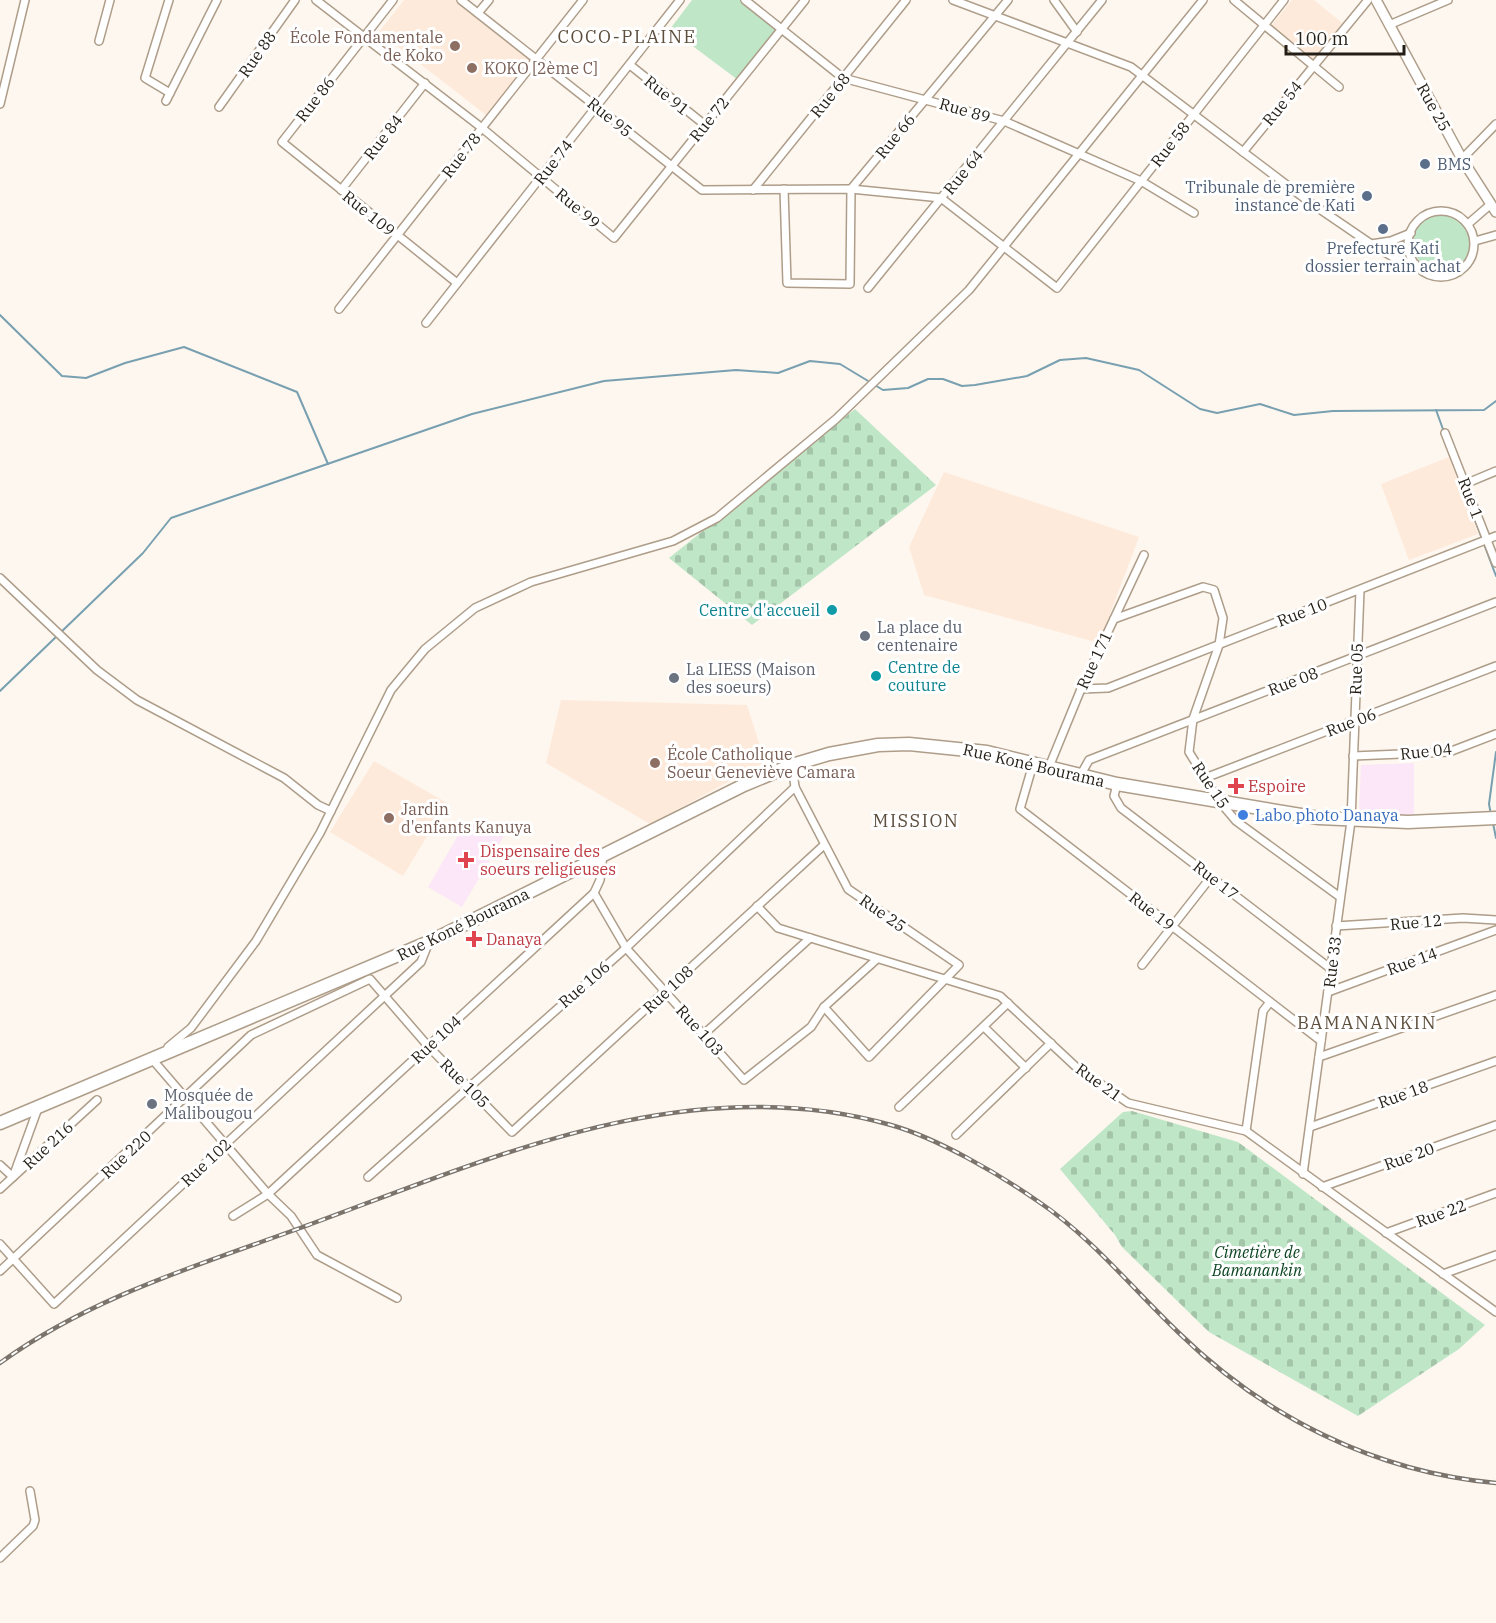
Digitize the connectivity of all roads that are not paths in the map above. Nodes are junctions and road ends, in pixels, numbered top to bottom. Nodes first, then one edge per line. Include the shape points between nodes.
1 (25, 0) edge
2 (110, 0) edge
3 (170, 0) edge
4 (217, 0) edge
5 (294, 0) edge
6 (316, 0) edge
7 (393, 0) edge
8 (461, 0) edge
9 (489, 0) edge
10 (583, 0) edge
11 (680, 0) edge
12 (745, 0) edge
13 (805, 0) edge
14 (906, 0) edge
15 (952, 0) edge
16 (1008, 0) edge
17 (1054, 0) edge
18 (1102, 0) edge
19 (1203, 0) edge
20 (1234, 0) edge
21 (1284, 0) edge
22 (1368, 0) edge
23 (1376, 0) edge
24 (1448, 0) edge
25 (478, 13) junction
26 (993, 16) junction
27 (1264, 25) junction
28 (1389, 25) junction
29 (782, 29) junction
30 (1077, 32) junction
31 (365, 36) junction
32 (99, 41) dead end
33 (1066, 45) junction
34 (537, 58) junction
35 (630, 65) junction
36 (1313, 65) junction
37 (1142, 76) junction
38 (843, 78) junction
39 (425, 83) junction
40 (1339, 87) dead end
41 (926, 98) junction
42 (0, 104) edge
43 (597, 106) junction
44 (219, 107) dead end
45 (1193, 115) junction
46 (1004, 121) junction
47 (1496, 124) edge
48 (705, 125) junction
49 (482, 128) junction
50 (282, 142) joint
51 (1243, 152) junction
52 (1078, 154) junction
53 (1462, 159) junction
54 (671, 166) junction
55 (541, 177) junction
56 (1141, 181) junction
57 (784, 189) junction
58 (852, 189) junction
59 (341, 190) junction
60 (753, 190) junction
61 (941, 198) junction
62 (1493, 208) edge
63 (1194, 213) dead end
64 (1468, 224) junction
65 (1410, 234) junction
66 (398, 235) junction
67 (1496, 235) edge
68 (614, 238) joint
69 (1474, 241) junction
70 (1371, 244) junction
71 (1004, 246) junction
72 (1414, 264) junction
73 (457, 284) junction
74 (868, 288) dead end
75 (339, 309) dead end
76 (426, 323) dead end
77 (1445, 433) dead end
78 (1496, 471) edge
79 (1465, 484) junction
80 (1496, 536) edge
81 (1487, 540) junction
82 (1144, 555) dead end
83 (1496, 563) edge
84 (0, 578) edge
85 (1360, 590) junction
86 (1496, 602) edge
87 (1114, 619) junction
88 (1219, 645) junction
89 (1357, 656) junction
90 (1496, 666) edge
91 (1081, 689) junction
92 (1193, 719) junction
93 (1354, 721) junction
94 (1496, 734) edge
95 (1353, 756) junction
96 (1033, 764) junction
97 (792, 765) junction
98 (1049, 767) junction
99 (1080, 776) junction
100 (1205, 778) junction
101 (1117, 784) junction
102 (795, 787) junction
103 (1220, 802) junction
104 (331, 811) junction
105 (1496, 818) edge
106 (1351, 821) junction
107 (824, 845) junction
108 (603, 855) junction
109 (1211, 877) junction
110 (594, 893) junction
111 (1340, 897) junction
112 (757, 906) junction
113 (1496, 920) edge
114 (1172, 926) junction
115 (1336, 926) junction
116 (1496, 930) edge
117 (810, 938) junction
118 (429, 942) junction
119 (626, 948) junction
120 (877, 959) junction
121 (1142, 965) dead end
122 (1331, 969) junction
123 (370, 979) joint
124 (945, 980) junction
125 (665, 991) junction
126 (1328, 992) junction
127 (1496, 995) edge
128 (386, 996) junction
129 (1270, 1002) junction
130 (1008, 1004) junction
131 (824, 1007) junction
132 (984, 1027) junction
133 (704, 1034) junction
134 (1321, 1041) junction
135 (1051, 1043) junction
136 (428, 1046) junction
137 (1319, 1057) junction
138 (151, 1059) junction
139 (1496, 1061) edge
140 (1026, 1068) junction
141 (469, 1085) junction
142 (186, 1098) junction
143 (97, 1100) dead end
144 (899, 1107) dead end
145 (38, 1108) junction
146 (0, 1123) edge
147 (1496, 1125) edge
148 (1310, 1127) junction
149 (1246, 1131) junction
150 (513, 1132) joint
151 (956, 1135) dead end
152 (226, 1143) junction
153 (0, 1166) edge
154 (1303, 1174) junction
155 (13, 1177) junction
156 (368, 1177) dead end
157 (1322, 1187) junction
158 (0, 1189) edge
159 (1496, 1193) edge
160 (268, 1194) junction
161 (233, 1216) dead end
162 (1386, 1233) junction
163 (0, 1244) edge
164 (1496, 1255) edge
165 (13, 1259) junction
166 (0, 1271) edge
167 (1443, 1274) junction
168 (397, 1298) dead end
169 (1496, 1312) edge
170 (30, 1491) dead end
171 (0, 1558) edge

1 - 42 street
2 - 32 street
3 - 4 street via 145,78 168,97
5 - 44 street, Rue 88
6 - 31 street, Rue 99
7 - 31 street, Rue 86
8 - 25 street, Rue 95
9 - 25 street
10 - 34 street, Rue 78
11 - 35 street, Rue 74
12 - 29 street, Rue 89
13 - 29 street, Rue 72
14 - 38 street, Rue 68
15 - 26 street
16 - 26 street, Rue 66
17 - 30 street
18 - 30 street, Rue 64
19 - 37 street
20 - 27 street
21 - 27 street, Rue 58
22 - 36 street, Rue 54
23 - 28 street, Rue 25
24 - 28 street
25 - 34 street, Rue 95
26 - 33 street
26 - 41 street, Rue 66
27 - 36 street
27 - 45 street, Rue 58
28 - 53 street, Rue 25
29 - 38 street, Rue 89
29 - 48 street, Rue 72
30 - 33 street, Rue 64
31 - 39 street, Rue 99
31 - 50 street, Rue 86
33 - 37 street via 1131,67
33 - 46 street, Rue 64
34 - 43 street, Rue 95
34 - 49 street, Rue 78
35 - 43 street, Rue 74
35 - 48 street, Rue 91
36 - 40 street
36 - 51 street, Rue 54
37 - 45 street
37 - 52 street
38 - 41 street, Rue 89
38 - 60 street, Rue 68
39 - 49 street, Rue 99
39 - 59 street, Rue 84
41 - 46 street, Rue 89
41 - 58 street, Rue 66
43 - 54 street, Rue 95
43 - 55 street, Rue 74
45 - 51 street
45 - 56 street, Rue 58
46 - 52 street, Rue 89
46 - 61 street, Rue 64
47 - 53 street
48 - 54 street, Rue 72
49 - 55 street, Rue 99
49 - 66 street, Rue 78
50 - 59 street, Rue 109
51 - 70 street
52 - 56 street, Rue 89
52 - 71 street
53 - 62 street, Rue 25
54 - 60 street, Rue 95 via 702,190
54 - 68 street, Rue 72
55 - 68 street, Rue 99
55 - 73 street, Rue 74
56 - 63 street, Rue 89
56 - 71 street, Rue 58 via 1057,288
57 - 58 street
57 - 58 street via 787,283 849,284
57 - 60 street
58 - 61 street
59 - 66 street, Rue 109
61 - 71 street
61 - 74 street, Rue 64
62 - 64 street
64 - 65 street via 1457,215 1437,212 1418,221
64 - 69 street
65 - 70 street
65 - 72 street via 1409,254
66 - 73 street, Rue 109
66 - 75 street, Rue 78
67 - 69 street
69 - 72 street via 1469,263 1451,276 1429,275
70 - 72 street via 1398,260
71 - 104 street via 969,290 836,419 717,518 673,541 531,582 475,608 425,649 391,690
73 - 76 street, Rue 74
77 - 79 street, Rue 1
78 - 79 street
79 - 81 street, Rue 1
80 - 81 street, Rue 10
81 - 83 street, Rue 1
81 - 85 street, Rue 10
82 - 87 street, Rue 171
84 - 104 street via 97,670 137,700 284,778
85 - 88 street, Rue 10
85 - 89 street, Rue 05
86 - 89 street, Rue 08
87 - 88 street, Rue 15 via 1203,587 1214,590 1222,618
87 - 91 street, Rue 171
88 - 91 street, Rue 10 via 1108,688
88 - 92 street, Rue 15
89 - 92 street, Rue 08
89 - 93 street, Rue 05
90 - 93 street, Rue 06
91 - 98 street, Rue 171
92 - 99 street, Rue 08 via 1089,759
92 - 100 street, Rue 15 via 1189,752
93 - 95 street, Rue 05
93 - 100 street, Rue 06
94 - 95 street, Rue 04 via 1449,752
95 - 106 street, Rue 05
96 - 97 highway, Rue Koné Bourama via 968,749 909,744 829,754
96 - 98 highway, Rue Koné Bourama
96 - 114 street, Rue 19 via 1020,809
97 - 102 street, Rue 25
97 - 108 highway, Rue Koné Bourama
98 - 99 highway, Rue Koné Bourama
99 - 101 highway, Rue Koné Bourama
100 - 103 street, Rue 15
101 - 103 highway, Rue Koné Bourama
101 - 109 street, Rue 17 via 1114,796 1121,807
102 - 107 street, Rue 25
102 - 119 street, Rue 106
103 - 106 highway, Rue Koné Bourama
103 - 111 street, Rue 15 via 1236,821
104 - 138 street via 256,940 191,1028
105 - 106 highway, Rue Koné Bourama via 1452,822
106 - 111 street, Rue 33
107 - 112 street, Rue 108
107 - 124 street, Rue 25 via 848,889 959,965
108 - 110 street, Rue 104
108 - 118 highway, Rue Koné Bourama
109 - 114 street
109 - 122 street, Rue 17
110 - 119 street, Rue 103
110 - 136 street, Rue 104
111 - 115 street, Rue 33
112 - 117 street, Rue 21 via 778,928
112 - 125 street, Rue 108
113 - 115 street, Rue 12 via 1463,918
114 - 121 street
114 - 129 street, Rue 19
115 - 122 street, Rue 33
116 - 126 street, Rue 14
117 - 120 street, Rue 21
117 - 133 street
118 - 128 street, Rue 102 via 421,962
118 - 138 highway, Rue Koné Bourama
119 - 125 street, Rue 103
119 - 141 street, Rue 106
120 - 124 street, Rue 21
120 - 131 street
122 - 126 street, Rue 33
123 - 128 street, Rue 105
123 - 142 street, Rue 220 via 251,1035
124 - 130 street, Rue 21 via 1000,996
124 - 131 street via 869,1057
125 - 133 street, Rue 103
125 - 150 street, Rue 108
126 - 134 street, Rue 33
127 - 137 street
128 - 136 street, Rue 105
128 - 152 street, Rue 102
129 - 134 street, Rue 19
129 - 149 street via 1263,1011
130 - 132 street
130 - 135 street, Rue 21
131 - 133 street, Rue 103 via 811,1027 744,1080
132 - 140 street
132 - 144 street
134 - 137 street, Rue 33
135 - 140 street
135 - 149 street, Rue 21 via 1075,1066 1128,1103
136 - 141 street, Rue 105
136 - 160 street, Rue 104
137 - 148 street, Rue 33
138 - 142 street
138 - 145 highway, Rue Koné Bourama
139 - 148 street, Rue 18
140 - 151 street
141 - 150 street, Rue 105
141 - 156 street, Rue 106
142 - 152 street
142 - 165 street, Rue 220
143 - 155 street, Rue 216
145 - 146 highway, Rue Koné Bourama
145 - 155 street
147 - 157 street, Rue 20
148 - 154 street, Rue 33
149 - 154 street, Rue 21
152 - 160 street
152 - 165 street, Rue 102 via 54,1304
153 - 155 street
154 - 157 street, Rue 21
155 - 158 street, Rue 216
157 - 162 street, Rue 21
159 - 162 street, Rue 22
160 - 161 street, Rue 104
160 - 168 street via 291,1216 317,1255
162 - 167 street, Rue 21
163 - 165 street
164 - 167 street
165 - 166 street, Rue 220
167 - 169 street, Rue 21
170 - 171 street via 33,1526

